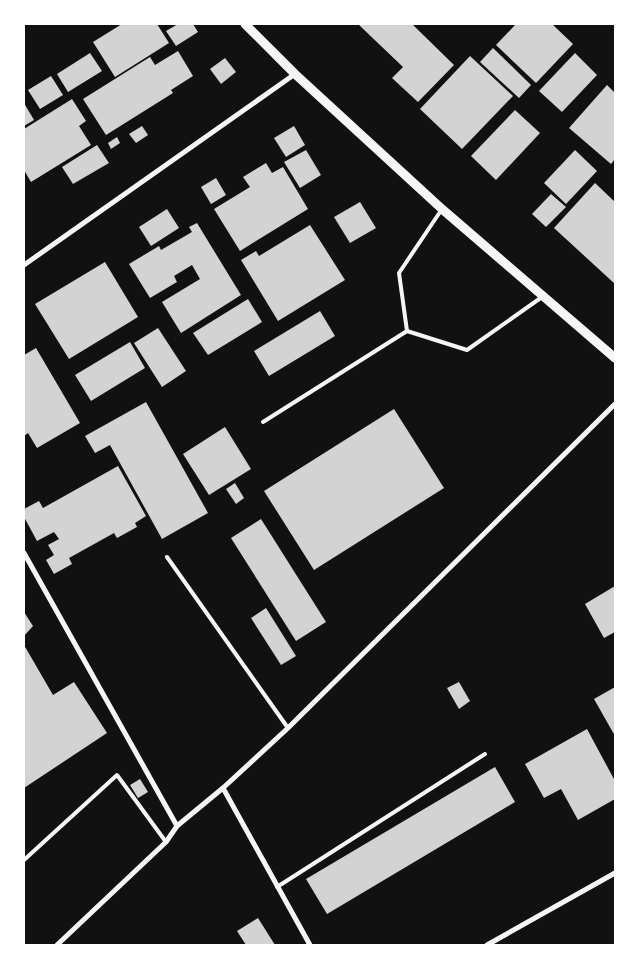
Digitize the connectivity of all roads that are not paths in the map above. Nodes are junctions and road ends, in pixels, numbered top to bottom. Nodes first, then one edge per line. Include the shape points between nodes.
1 (244, 24) edge
2 (295, 74) junction
3 (442, 209) junction
4 (24, 265) edge
5 (543, 296) junction
6 (407, 331) junction
7 (615, 358) edge
8 (615, 404) edge
9 (263, 422) dead end
10 (24, 553) edge
11 (167, 557) dead end
12 (288, 728) junction
13 (485, 754) dead end
14 (223, 788) junction
15 (177, 826) junction
16 (166, 842) junction
17 (24, 860) edge
18 (615, 873) edge
19 (277, 887) junction
20 (57, 945) edge
21 (310, 945) edge
22 (487, 945) edge

1 - 2 street
2 - 3 street
2 - 4 street
3 - 5 street
3 - 6 lane via 399,274
5 - 6 lane via 467,350
5 - 7 street
6 - 9 lane
8 - 12 street
10 - 15 street
11 - 12 lane
12 - 14 street
13 - 19 lane
14 - 15 street
14 - 19 street
15 - 16 street
16 - 17 lane via 117,775
16 - 20 street
18 - 22 street
19 - 21 street

